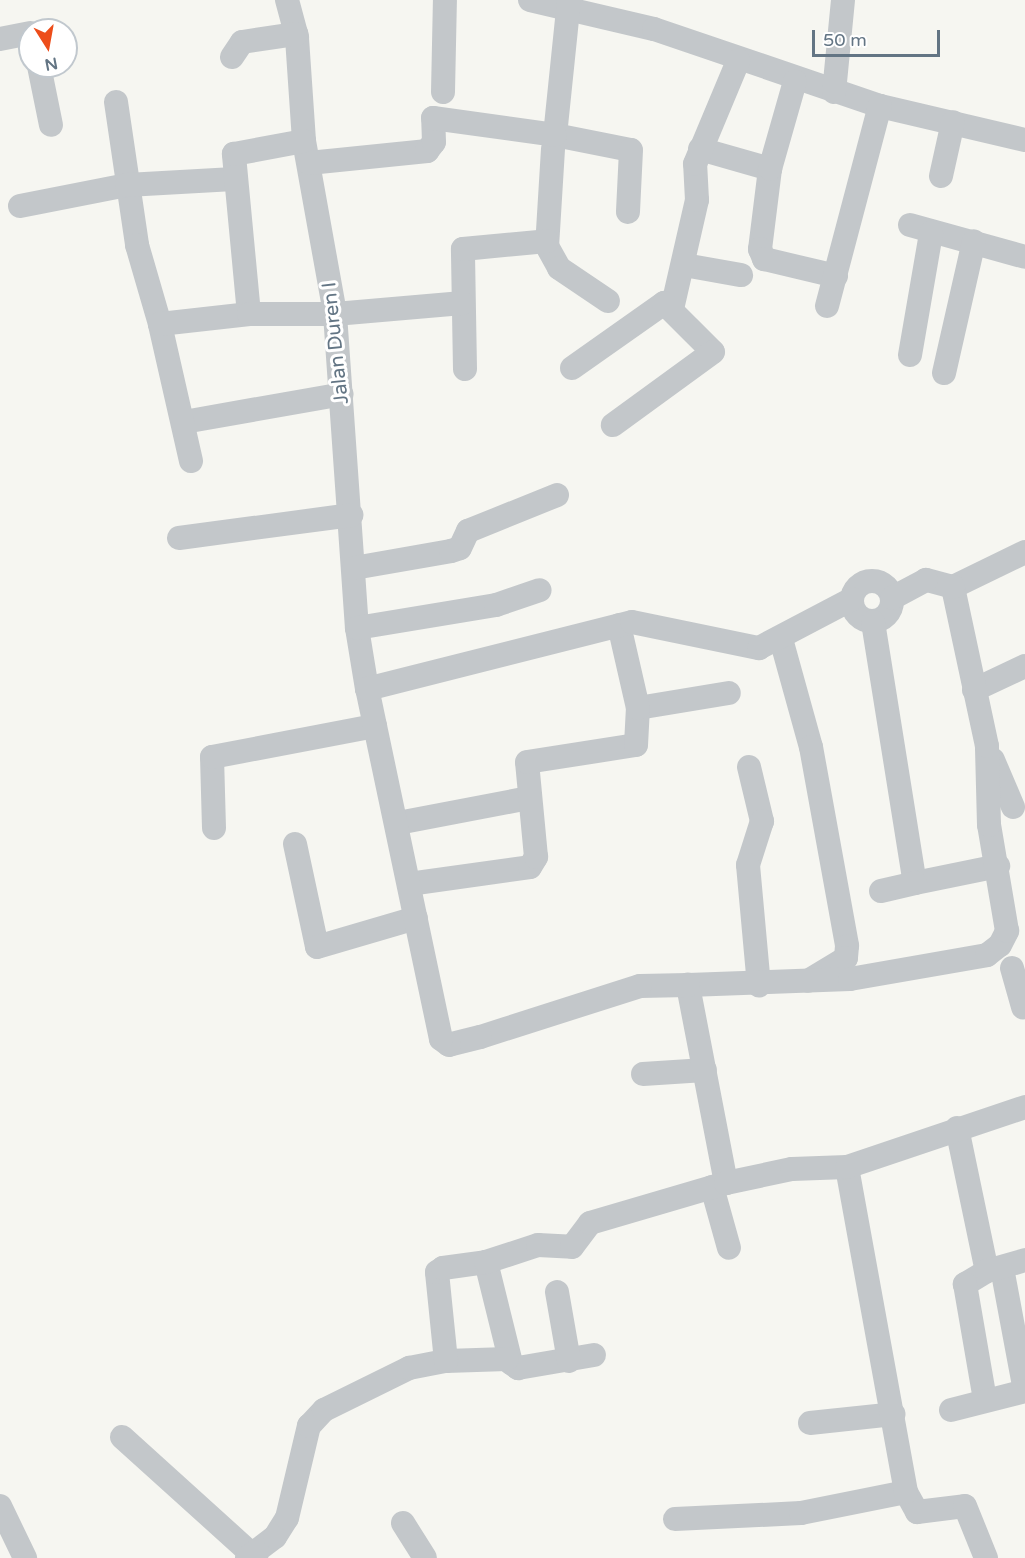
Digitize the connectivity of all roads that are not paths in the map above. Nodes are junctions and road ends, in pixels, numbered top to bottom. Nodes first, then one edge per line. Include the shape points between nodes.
1 (287, 0) edge
2 (445, 0) edge
3 (530, 0) edge
4 (843, 0) edge
5 (568, 5) edge
6 (296, 34) junction
7 (18, 35) edge
8 (0, 39) edge
9 (232, 57) dead end
10 (738, 61) junction
11 (41, 78) edge
12 (795, 81) junction
13 (443, 92) dead end
14 (834, 92) junction
15 (116, 102) dead end
16 (880, 106) junction
17 (953, 122) junction
18 (51, 125) dead end
19 (1025, 140) edge
20 (554, 142) junction
21 (700, 149) junction
22 (307, 152) junction
23 (770, 169) junction
24 (941, 176) dead end
25 (234, 179) junction
26 (128, 185) junction
27 (20, 206) dead end
28 (628, 212) dead end
29 (547, 241) junction
30 (974, 241) junction
31 (1025, 257) edge
32 (684, 265) junction
33 (741, 275) dead end
34 (836, 276) junction
35 (608, 301) dead end
36 (463, 303) junction
37 (827, 306) dead end
38 (672, 309) junction
39 (249, 314) junction
40 (335, 314) junction
41 (160, 324) junction
42 (910, 355) dead end
43 (572, 368) dead end
44 (465, 369) dead end
45 (944, 373) dead end
46 (342, 394) junction
47 (184, 422) junction
48 (613, 425) dead end
49 (191, 461) dead end
50 (556, 495) dead end
51 (351, 515) junction
52 (179, 538) dead end
53 (1025, 552) edge
54 (354, 568) junction
55 (953, 587) junction
56 (540, 590) dead end
57 (892, 598) junction
58 (852, 599) junction
59 (873, 622) junction
60 (619, 625) junction
61 (357, 628) junction
62 (781, 639) junction
63 (1025, 666) edge
64 (367, 689) junction
65 (974, 690) junction
66 (729, 693) dead end
67 (638, 708) junction
68 (375, 726) junction
69 (987, 746) junction
70 (749, 766) dead end
71 (529, 798) junction
72 (1019, 804) edge
73 (398, 823) junction
74 (989, 825) junction
75 (214, 828) dead end
76 (295, 844) dead end
77 (998, 866) junction
78 (915, 883) junction
79 (410, 884) junction
80 (881, 891) dead end
81 (416, 918) junction
82 (1012, 968) dead end
83 (806, 983) junction
84 (688, 985) junction
85 (759, 986) junction
86 (1024, 1009) edge
87 (705, 1071) junction
88 (643, 1074) dead end
89 (1025, 1107) edge
90 (957, 1128) junction
91 (847, 1167) junction
92 (719, 1185) junction
93 (729, 1248) dead end
94 (1025, 1260) edge
95 (486, 1262) junction
96 (994, 1270) junction
97 (557, 1292) dead end
98 (594, 1355) dead end
99 (507, 1359) junction
100 (446, 1361) junction
101 (569, 1361) junction
102 (1025, 1391) edge
103 (985, 1400) junction
104 (951, 1410) dead end
105 (894, 1414) junction
106 (810, 1423) dead end
107 (122, 1437) dead end
108 (906, 1492) junction
109 (0, 1506) edge
110 (675, 1518) dead end
111 (403, 1523) dead end
112 (252, 1557) edge
113 (25, 1558) edge
114 (425, 1558) edge
115 (986, 1558) edge

1 - 6 street, Jalan Duren I
2 - 13 street
3 - 5 street
4 - 14 street
5 - 10 street via 654,29
5 - 20 street
6 - 9 street via 242,42
6 - 22 street, Jalan Duren I
7 - 8 street
10 - 12 street
10 - 21 street
11 - 18 street
12 - 14 street
12 - 23 street
14 - 16 street
15 - 26 street
16 - 17 street
16 - 34 street
17 - 19 street
17 - 24 street
20 - 22 street via 433,118 434,142 427,151
20 - 28 street via 631,150
20 - 29 street
21 - 23 street
21 - 32 street
22 - 25 street via 236,152
22 - 40 street, Jalan Duren I
23 - 34 street via 761,256
25 - 26 street
25 - 39 street
26 - 27 street
26 - 41 street
29 - 35 street via 559,268
29 - 36 street via 463,249
30 - 31 street
30 - 42 street via 920,229
30 - 45 street
32 - 33 street
32 - 38 street
34 - 37 street
36 - 40 street
36 - 44 street
38 - 43 street via 657,306
38 - 48 street via 712,355
39 - 40 street
39 - 41 street
40 - 46 street, Jalan Duren I
41 - 47 street
46 - 47 street
46 - 51 street, Jalan Duren I
47 - 49 street
50 - 54 street via 468,531 460,548
51 - 52 street
51 - 54 street, Jalan Duren I
53 - 55 street
54 - 61 street, Jalan Duren I
55 - 57 street via 926,579
55 - 65 street
56 - 61 street via 496,605
57 - 58 street via 876,581 860,585
57 - 59 street via 884,618
58 - 59 street via 853,611
58 - 62 street
59 - 78 street
60 - 62 street via 632,622 744,647
60 - 64 street
60 - 67 street
61 - 64 street, Jalan Duren I
62 - 83 street via 811,747 848,953
63 - 65 street
64 - 68 street, Jalan Duren I
65 - 69 street
66 - 67 street
67 - 71 street via 636,746 527,762
68 - 73 street, Jalan Duren I
68 - 75 street via 212,757
69 - 72 street
69 - 74 street
70 - 85 street via 762,821 748,865
71 - 73 street
71 - 79 street via 536,857 530,867
72 - 74 street
73 - 79 street, Jalan Duren I
74 - 77 street
76 - 81 street via 318,948
77 - 78 street
77 - 83 street via 1007,931 987,955
78 - 80 street
79 - 81 street, Jalan Duren I
81 - 84 street, Jalan Duren I via 441,1039 449,1045 640,986
82 - 86 street
83 - 85 street
84 - 85 street
84 - 87 street
87 - 88 street
87 - 92 street
89 - 90 street
90 - 91 street
90 - 96 street
91 - 92 street via 792,1169
91 - 105 street
92 - 93 street
92 - 95 street via 590,1223 572,1247 538,1245
94 - 96 street
95 - 99 street
95 - 100 street via 437,1272
96 - 102 street
96 - 103 street via 965,1284
97 - 101 street
98 - 101 street
99 - 100 street
99 - 101 street via 518,1368
100 - 112 street via 409,1368 342,1398 309,1426 287,1518 275,1538
102 - 103 street
103 - 104 street
105 - 106 street
105 - 108 street
107 - 112 street
108 - 110 street via 801,1513
108 - 115 street via 917,1512 965,1506
109 - 113 street
111 - 114 street

